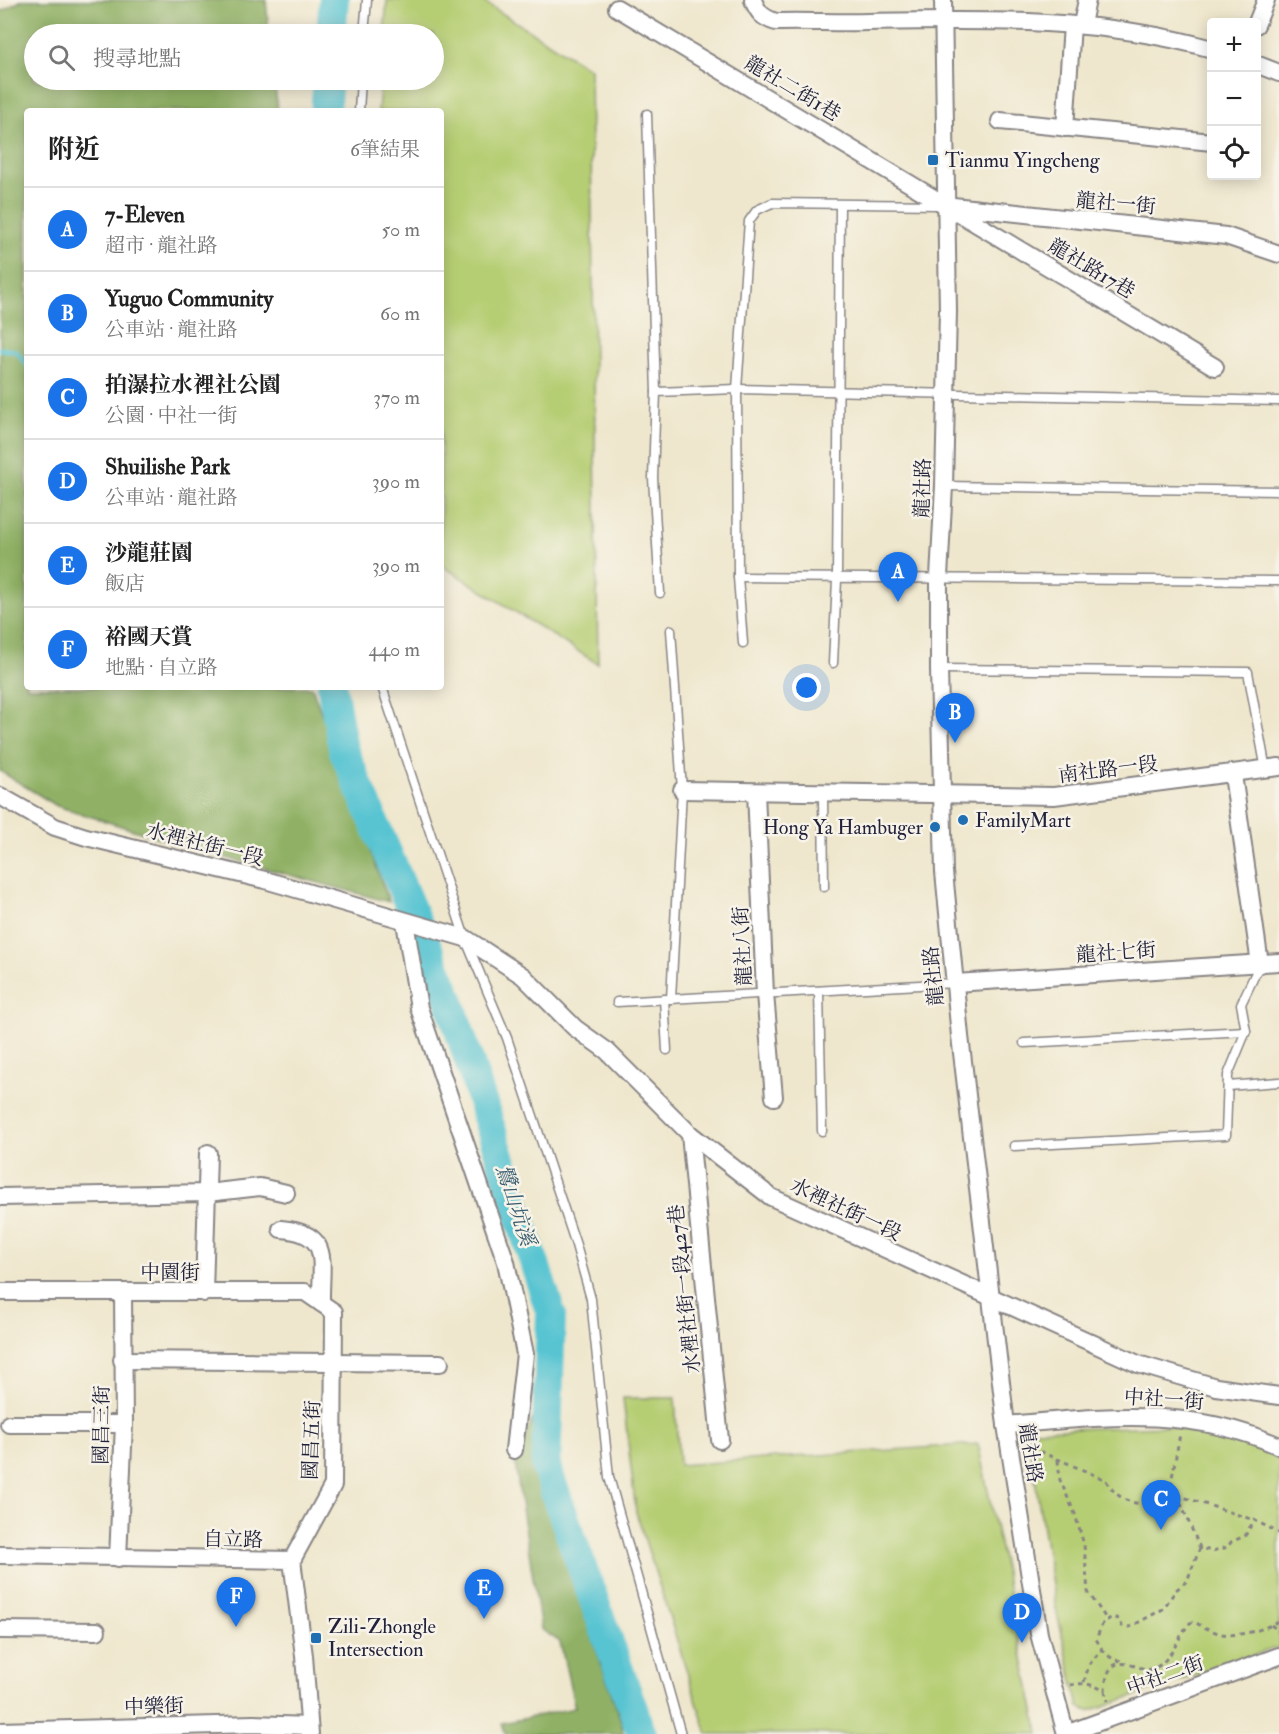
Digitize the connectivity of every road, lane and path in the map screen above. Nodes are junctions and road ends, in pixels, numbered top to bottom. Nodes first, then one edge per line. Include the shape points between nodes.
1 (366, 0) edge
2 (753, 0) edge
3 (943, 0) edge
4 (1087, 0) edge
5 (1266, 0) edge
6 (617, 8) dead end
7 (1260, 18) edge
8 (944, 21) junction
9 (365, 24) edge
10 (1077, 25) junction
11 (1207, 48) edge
12 (1261, 66) edge
13 (1279, 73) edge
14 (360, 90) edge
15 (359, 108) edge
16 (647, 114) dead end
17 (1000, 121) dead end
18 (1065, 128) junction
19 (1207, 142) edge
20 (840, 205) junction
21 (946, 205) junction
22 (1279, 254) edge
23 (1215, 367) dead end
24 (737, 389) junction
25 (656, 392) junction
26 (838, 393) junction
27 (946, 393) junction
28 (1279, 401) edge
29 (945, 486) junction
30 (1279, 491) edge
31 (738, 577) junction
32 (939, 577) junction
33 (837, 579) junction
34 (1279, 581) edge
35 (660, 593) dead end
36 (670, 630) dead end
37 (743, 643) dead end
38 (833, 663) dead end
39 (939, 669) junction
40 (383, 690) edge
41 (1273, 768) edge
42 (1233, 775) junction
43 (682, 790) junction
44 (756, 792) junction
45 (823, 794) junction
46 (0, 796) edge
47 (940, 796) junction
48 (824, 887) dead end
49 (405, 922) junction
50 (465, 938) junction
51 (1279, 962) edge
52 (1260, 964) junction
53 (955, 983) junction
54 (819, 991) junction
55 (765, 994) junction
56 (668, 999) junction
57 (617, 1002) dead end
58 (1246, 1030) junction
59 (1024, 1043) dead end
60 (667, 1050) dead end
61 (1279, 1082) edge
62 (1228, 1086) junction
63 (774, 1097) dead end
64 (822, 1131) dead end
65 (690, 1134) junction
66 (1014, 1146) dead end
67 (208, 1153) dead end
68 (207, 1193) junction
69 (286, 1193) dead end
70 (0, 1197) edge
71 (281, 1229) dead end
72 (0, 1292) edge
73 (123, 1293) junction
74 (204, 1293) junction
75 (989, 1299) junction
76 (328, 1308) junction
77 (122, 1360) junction
78 (335, 1361) junction
79 (440, 1363) dead end
80 (1279, 1396) edge
81 (9, 1424) dead end
82 (124, 1424) junction
83 (1183, 1424) dead end
84 (1005, 1425) junction
85 (720, 1440) dead end
86 (1022, 1440) dead end
87 (1279, 1446) edge
88 (514, 1450) dead end
89 (1058, 1460) junction
90 (1169, 1494) junction
91 (1178, 1495) junction
92 (1254, 1520) junction
93 (1279, 1533) edge
94 (1200, 1548) junction
95 (0, 1555) edge
96 (118, 1558) junction
97 (292, 1560) junction
98 (1107, 1620) junction
99 (1279, 1620) edge
100 (1270, 1625) junction
101 (0, 1630) edge
102 (97, 1631) dead end
103 (1279, 1631) edge
104 (1101, 1649) junction
105 (1279, 1656) edge
106 (1124, 1663) junction
107 (1084, 1682) junction
108 (1066, 1686) dead end
109 (1105, 1691) junction
110 (1110, 1709) dead end
111 (310, 1730) edge
112 (0, 1731) edge
113 (681, 1734) edge
114 (1066, 1734) edge

1 - 9 lane
2 - 8 street via 758,12 776,22
3 - 8 street, 龍社路
4 - 10 street
5 - 7 street
6 - 21 street, 龍社二街1巷
8 - 10 street
8 - 21 street, 龍社路
10 - 11 street
10 - 18 street
12 - 13 street
14 - 15 lane
16 - 25 lane
17 - 18 street
18 - 19 street
20 - 21 lane
20 - 24 lane via 772,203 757,210 749,221
20 - 26 lane
21 - 22 street, 龍社一街 via 1226,236
21 - 23 street, 龍社路17巷
21 - 27 street, 龍社路
24 - 25 lane
24 - 26 lane
24 - 31 lane
25 - 35 lane via 653,478
26 - 27 lane
26 - 33 lane
27 - 28 lane
27 - 29 street, 龍社路
29 - 30 lane
29 - 32 street, 龍社路
31 - 33 lane
31 - 37 lane
32 - 33 lane
32 - 34 lane
32 - 39 street, 龍社路
33 - 38 lane
36 - 43 lane
39 - 41 lane via 1248,672
39 - 47 street, 龍社路
40 - 50 lane
41 - 42 street, 南社路一段
42 - 47 street, 南社路一段 via 1054,796
42 - 52 street
43 - 44 street
43 - 56 lane
44 - 45 street
44 - 55 street, 龍社八街
45 - 47 street
45 - 48 lane
46 - 49 street, 水裡社街一段 via 55,827 86,837 264,880
47 - 53 street, 龍社路
49 - 50 street, 水裡社街一段
49 - 88 street via 419,1008 506,1262 525,1354
50 - 65 street, 水裡社街一段 via 523,976 575,1028 607,1051
50 - 113 lane via 507,1038 591,1299 609,1477
51 - 52 street, 龍社七街
52 - 53 street, 龍社七街
52 - 58 lane via 1241,1004
53 - 54 lane
53 - 75 street, 龍社路
54 - 55 lane
54 - 64 lane
55 - 56 lane
55 - 63 street, 龍社八街
56 - 57 lane
56 - 60 lane
58 - 59 lane
58 - 62 lane via 1228,1075
61 - 62 lane
62 - 66 lane via 1226,1135
65 - 75 street, 水裡社街一段 via 771,1197
65 - 85 street, 水裡社街一段427巷
67 - 68 street
68 - 69 street via 260,1187
68 - 70 street
68 - 74 street
71 - 76 street, 國昌五街 via 312,1236 319,1245
72 - 73 street, 中園街
73 - 74 street, 中園街
73 - 77 street, 國昌三街
74 - 76 street, 中園街 via 305,1292
75 - 80 street, 水裡社街一段 via 1138,1364 1216,1387
75 - 84 street, 龍社路
76 - 78 street, 國昌五街
77 - 78 street
77 - 82 street, 國昌三街
78 - 79 street
78 - 97 street, 國昌五街 via 333,1485
81 - 82 street
82 - 96 street, 國昌三街
83 - 90 path
84 - 87 street, 中社一街 via 1138,1415 1223,1425
84 - 114 street, 龍社路 via 1039,1634
86 - 89 path
89 - 90 path via 1106,1480 1111,1491 1129,1502 1149,1503
89 - 98 path via 1060,1480 1084,1545 1088,1592
90 - 91 path
91 - 92 path
91 - 94 path
92 - 93 path
92 - 94 path via 1245,1536 1228,1547 1206,1551
94 - 98 path via 1187,1581 1163,1609 1130,1627 1122,1626 1119,1619
95 - 96 street, 自立路
96 - 97 street, 自立路
97 - 111 street
98 - 104 path via 1096,1639
99 - 100 path
100 - 103 path
100 - 106 path via 1222,1634 1190,1623 1167,1659 1152,1670
101 - 102 street
104 - 106 path
104 - 107 path via 1089,1665
105 - 114 street, 中社二街
106 - 109 path via 1108,1674
107 - 108 path
107 - 109 path
109 - 110 path
111 - 112 street, 中樂街 via 253,1724

